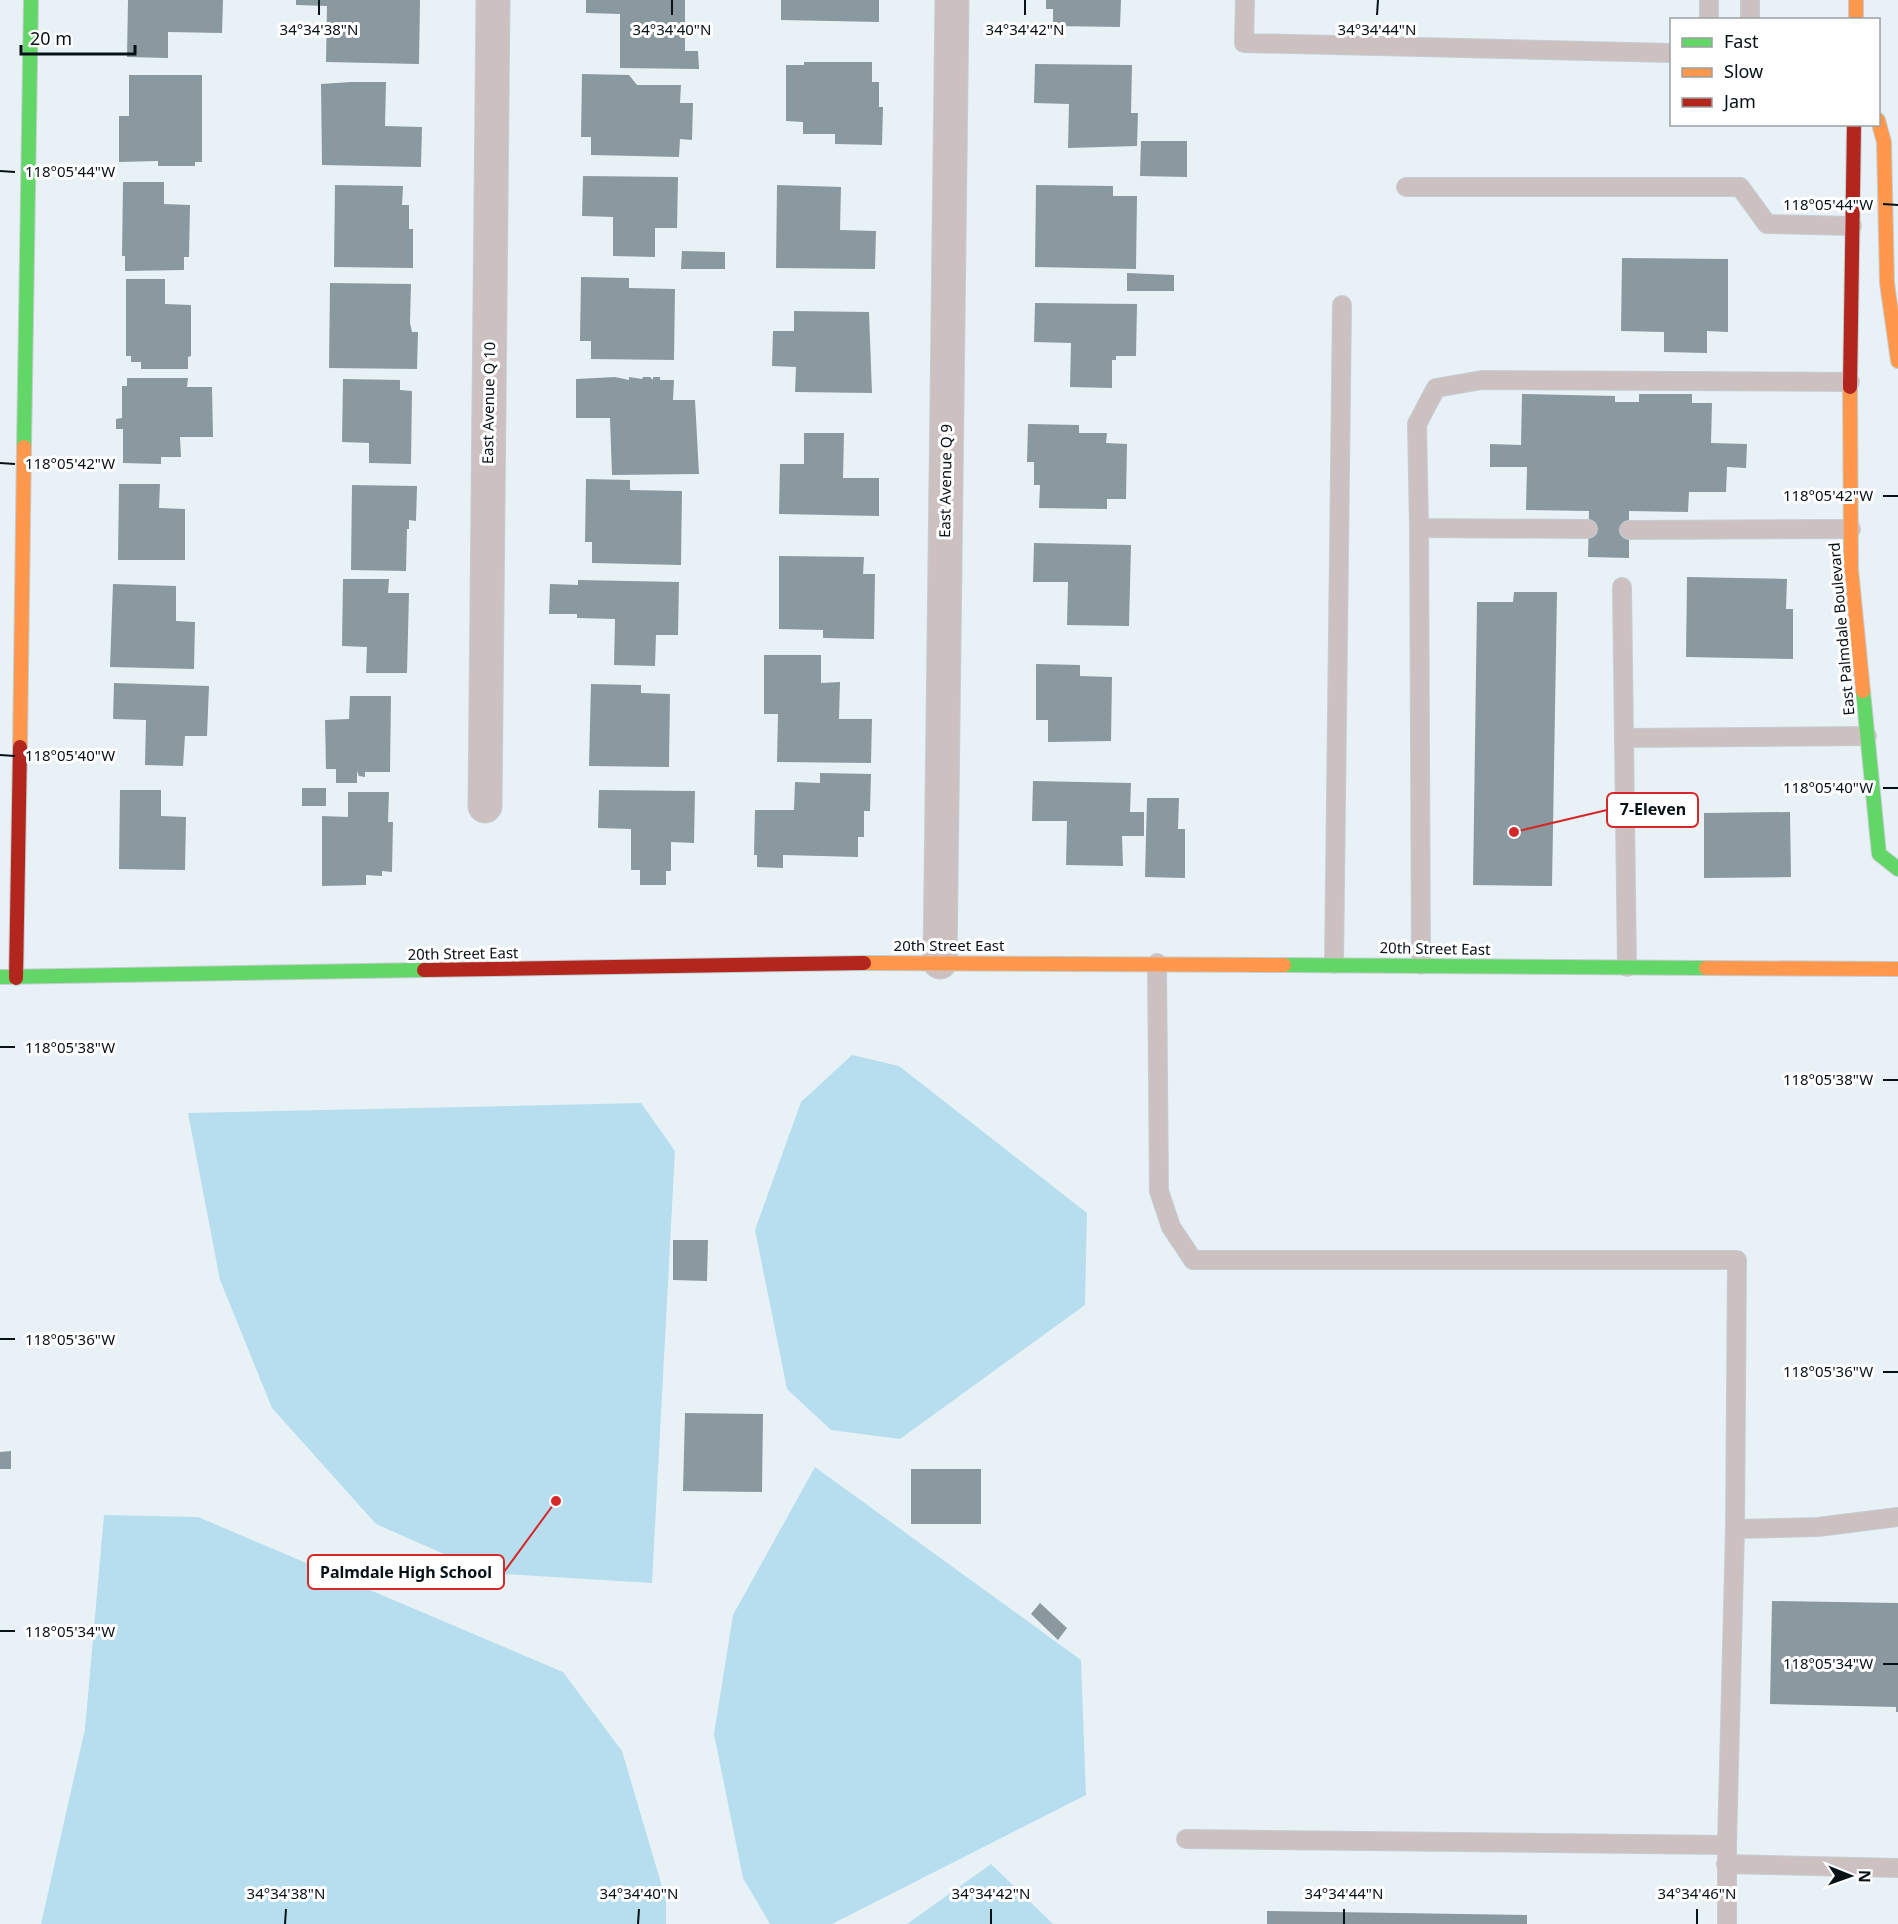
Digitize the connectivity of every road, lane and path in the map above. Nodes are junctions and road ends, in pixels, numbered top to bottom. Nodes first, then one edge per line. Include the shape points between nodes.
1 (31, 0) edge
2 (493, 0) edge
3 (952, 0) edge
4 (1245, 0) edge
5 (1709, 0) edge
6 (1750, 0) edge
7 (1856, 0) edge
8 (1709, 18) edge
9 (1750, 18) edge
10 (1856, 18) edge
11 (1670, 53) edge
12 (1854, 126) edge
13 (1880, 126) edge
14 (1406, 187) dead end
15 (1852, 226) junction
16 (1342, 305) dead end
17 (1898, 360) edge
18 (1850, 382) junction
19 (1419, 528) junction
20 (1588, 529) dead end
21 (1851, 529) junction
22 (1629, 530) dead end
23 (1622, 587) dead end
24 (1868, 736) junction
25 (1623, 738) junction
26 (485, 806) dead end
27 (1898, 868) edge
28 (940, 962) junction
29 (1157, 963) junction
30 (1334, 964) junction
31 (1421, 965) junction
32 (1627, 967) junction
33 (1898, 969) edge
34 (0, 977) edge
35 (16, 978) junction
36 (1898, 1517) edge
37 (1736, 1529) junction
38 (1186, 1839) dead end
39 (1727, 1845) junction
40 (1726, 1864) junction
41 (1898, 1868) edge
42 (1726, 1924) edge

1 - 35 main road
2 - 26 street, East Avenue Q 10
3 - 28 street, East Avenue Q 9
4 - 11 lane via 1244,43
5 - 8 lane
6 - 9 lane
7 - 10 main road
12 - 15 main road, East Palmdale Boulevard
13 - 17 main road via 1884,142 1887,283
14 - 15 lane via 1740,187 1767,224
15 - 18 main road, East Palmdale Boulevard
16 - 30 lane
18 - 19 lane via 1482,380 1436,388 1418,424
18 - 21 main road, East Palmdale Boulevard
19 - 20 lane
19 - 31 lane
21 - 22 lane
21 - 24 main road, East Palmdale Boulevard via 1851,569
23 - 25 lane
24 - 25 lane
24 - 27 main road, East Palmdale Boulevard via 1879,855
25 - 32 lane
28 - 29 main road, 20th Street East
28 - 35 main road, 20th Street East
29 - 30 main road, 20th Street East
29 - 37 lane via 1160,1191 1171,1227 1193,1260 1737,1260
30 - 31 main road, 20th Street East
31 - 32 main road, 20th Street East
32 - 33 main road, 20th Street East
34 - 35 main road, 20th Street East
36 - 37 lane via 1818,1527
37 - 39 lane
38 - 39 lane
39 - 40 lane
40 - 41 lane
40 - 42 lane

